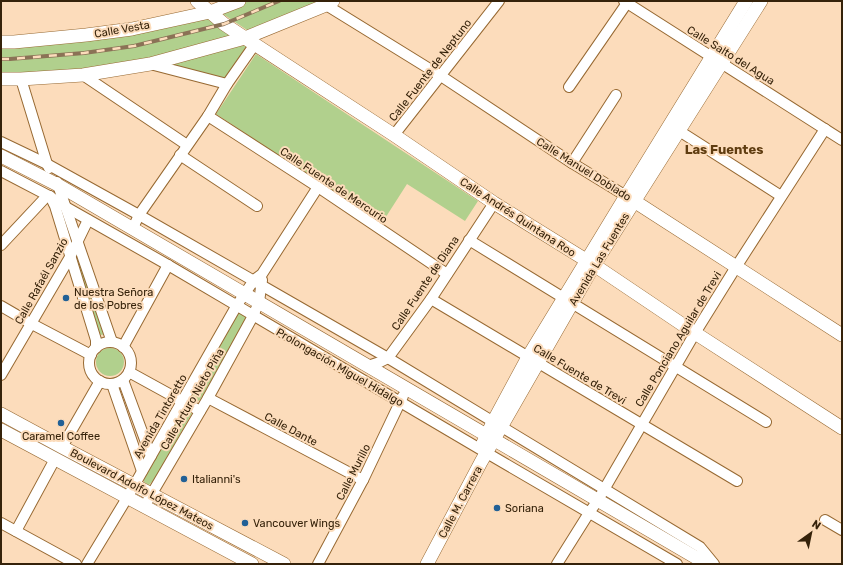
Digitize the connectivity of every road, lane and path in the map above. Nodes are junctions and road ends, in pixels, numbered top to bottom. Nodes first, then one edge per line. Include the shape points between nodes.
1 (197, 1) edge
2 (221, 1) edge
3 (239, 1) edge
4 (499, 1) edge
5 (625, 2) edge
6 (330, 3) edge
7 (749, 4) edge
8 (210, 12) junction
9 (250, 41) junction
10 (1, 42) edge
11 (717, 60) junction
12 (150, 64) junction
13 (83, 75) junction
14 (441, 76) junction
15 (1, 79) edge
16 (21, 79) junction
17 (227, 84) junction
18 (569, 87) dead end
19 (616, 95) dead end
20 (208, 116) junction
21 (674, 128) junction
22 (825, 129) junction
23 (394, 135) junction
24 (842, 140) edge
25 (1, 142) edge
26 (187, 145) junction
27 (180, 155) junction
28 (1, 156) edge
29 (572, 163) junction
30 (47, 164) junction
31 (1, 171) edge
32 (46, 179) junction
33 (58, 185) junction
34 (318, 187) junction
35 (49, 196) junction
36 (781, 196) junction
37 (630, 199) junction
38 (494, 203) junction
39 (64, 206) junction
40 (257, 206) dead end
41 (139, 215) junction
42 (88, 220) junction
43 (133, 228) junction
44 (469, 240) junction
45 (77, 242) junction
46 (1, 245) edge
47 (70, 257) junction
48 (590, 263) junction
49 (168, 265) junction
50 (736, 266) junction
51 (447, 274) junction
52 (258, 282) junction
53 (245, 294) junction
54 (431, 299) junction
55 (568, 301) junction
56 (258, 302) junction
57 (237, 305) junction
58 (1, 306) edge
59 (253, 316) junction
60 (32, 324) junction
61 (695, 333) junction
62 (842, 335) edge
63 (112, 342) junction
64 (123, 347) junction
65 (94, 351) junction
66 (388, 358) junction
67 (533, 360) junction
68 (368, 366) junction
69 (675, 367) junction
70 (1, 375) edge
71 (126, 376) junction
72 (100, 381) junction
73 (112, 384) junction
74 (407, 389) junction
75 (208, 398) junction
76 (182, 402) junction
77 (400, 402) junction
78 (200, 411) junction
79 (1, 414) edge
80 (766, 422) dead end
81 (497, 424) junction
82 (642, 424) junction
83 (842, 428) edge
84 (1, 430) edge
85 (490, 437) junction
86 (62, 447) junction
87 (483, 451) junction
88 (151, 456) junction
89 (55, 459) junction
90 (142, 471) junction
91 (363, 480) junction
92 (737, 481) dead end
93 (134, 485) junction
94 (151, 494) junction
95 (601, 494) junction
96 (127, 498) junction
97 (144, 507) junction
98 (589, 513) junction
99 (825, 520) dead end
100 (1, 523) edge
101 (841, 527) edge
102 (16, 531) junction
103 (76, 564) edge
104 (87, 564) edge
105 (252, 564) edge
106 (284, 564) edge
107 (318, 564) edge
108 (427, 564) edge
109 (557, 564) edge
110 (678, 564) edge
111 (707, 564) edge
112 (714, 564) edge

1 - 8 main road, Calle Andrés Quintana Roo
2 - 8 street
3 - 8 main road, Calle Vesta
4 - 14 street, Calle Fuente de Neptuno
5 - 11 street, Calle Salto del Agua
5 - 18 street
6 - 9 main road
6 - 14 street, Calle Manuel Doblado
7 - 11 main road, Avenida Las Fuentes
8 - 9 main road, Calle Andrés Quintana Roo
8 - 10 main road, Calle Vesta via 132,29
9 - 12 main road
9 - 17 street
9 - 23 main road, Calle Andrés Quintana Roo
11 - 21 main road, Avenida Las Fuentes
11 - 22 street, Calle Salto del Agua
12 - 13 main road
12 - 17 street
13 - 16 main road
13 - 26 street
14 - 23 street, Calle Fuente de Neptuno
14 - 29 street, Calle Manuel Doblado
15 - 16 main road
16 - 30 street
17 - 20 street
19 - 29 street
20 - 26 street
20 - 34 street, Calle Fuente de Mercurio
21 - 36 street
21 - 37 main road, Avenida Las Fuentes
22 - 24 street, Calle Salto del Agua
22 - 36 street, Calle Ponciano Aguilar de Trevi
23 - 38 main road, Calle Andrés Quintana Roo
25 - 30 street
26 - 27 street
27 - 40 street
27 - 41 street
28 - 32 main road, Prolongación Miguel Hidalgo
29 - 37 street, Calle Manuel Doblado
30 - 32 street
30 - 33 street
30 - 41 street
31 - 35 street, Prolongación Miguel Hidalgo
32 - 33 main road, Prolongación Miguel Hidalgo
32 - 35 street
33 - 39 street
33 - 43 main road, Prolongación Miguel Hidalgo
34 - 51 street, Calle Fuente de Mercurio
34 - 52 street
35 - 39 street, Prolongación Miguel Hidalgo
35 - 46 street
35 - 47 street
36 - 50 street, Calle Ponciano Aguilar de Trevi
37 - 48 main road, Avenida Las Fuentes
37 - 50 main road, Calle Manuel Doblado
38 - 44 street, Calle Fuente de Diana
38 - 48 main road, Calle Andrés Quintana Roo
39 - 42 street, Prolongación Miguel Hidalgo
39 - 45 street
41 - 43 street
41 - 52 street
42 - 45 street, Calle Rafaél Sanzio
42 - 49 street, Prolongación Miguel Hidalgo
43 - 53 main road, Prolongación Miguel Hidalgo
44 - 51 street, Calle Fuente de Diana
44 - 55 street
45 - 47 street, Calle Rafaél Sanzio
45 - 63 street
47 - 60 street, Calle Rafaél Sanzio
47 - 65 street via 96,340
48 - 55 main road, Avenida Las Fuentes
48 - 61 main road, Calle Andrés Quintana Roo
49 - 57 street, Prolongación Miguel Hidalgo
49 - 64 street
50 - 61 street, Calle Ponciano Aguilar de Trevi
50 - 62 main road, Calle Manuel Doblado
51 - 54 street, Calle Fuente de Diana
52 - 53 street, Avenida Tintoretto
52 - 56 street
52 - 66 street
53 - 56 main road, Prolongación Miguel Hidalgo
53 - 57 street, Avenida Tintoretto
54 - 66 street, Calle Fuente de Diana
54 - 67 street, Calle Fuente de Trevi
55 - 67 main road, Avenida Las Fuentes
55 - 69 street
56 - 59 street, Calle Arturo Nieto Piña
56 - 68 main road, Prolongación Miguel Hidalgo
57 - 59 street, Prolongación Miguel Hidalgo
57 - 76 street, Avenida Tintoretto
58 - 60 street
59 - 75 street, Calle Arturo Nieto Piña
59 - 77 street, Prolongación Miguel Hidalgo
60 - 65 street
60 - 70 street, Calle Rafaél Sanzio
61 - 69 street, Calle Ponciano Aguilar de Trevi
61 - 83 main road, Calle Andrés Quintana Roo
63 - 64 street
63 - 65 street via 105,343
64 - 71 street via 131,361
65 - 72 street via 90,362 91,369
66 - 68 street
66 - 81 street
67 - 81 main road, Avenida Las Fuentes
67 - 82 street, Calle Fuente de Trevi
68 - 74 main road, Prolongación Miguel Hidalgo
69 - 80 street
69 - 82 street, Calle Ponciano Aguilar de Trevi
71 - 73 street
71 - 76 street
71 - 88 street
72 - 73 street
72 - 86 street
73 - 90 street
74 - 77 street, Calle Murillo
74 - 85 main road, Prolongación Miguel Hidalgo
75 - 78 street, Calle Arturo Nieto Piña
75 - 91 street, Calle Dante
76 - 78 street
76 - 88 street, Avenida Tintoretto
77 - 87 street, Prolongación Miguel Hidalgo
77 - 91 street, Calle Murillo
78 - 94 street, Calle Arturo Nieto Piña
79 - 86 main road, Boulevard Adolfo López Mateos
81 - 85 main road, Avenida Las Fuentes
81 - 95 street
82 - 92 street, Calle Fuente de Trevi
82 - 95 street, Calle Ponciano Aguilar de Trevi
84 - 89 main road, Boulevard Adolfo López Mateos
85 - 87 main road, Calle M. Carrera
85 - 95 main road, Prolongación Miguel Hidalgo
86 - 93 main road, Boulevard Adolfo López Mateos
87 - 98 street, Prolongación Miguel Hidalgo
87 - 108 main road, Calle M. Carrera
88 - 90 street, Avenida Tintoretto
89 - 96 main road, Boulevard Adolfo López Mateos
89 - 102 street
90 - 93 street, Avenida Tintoretto
91 - 107 street, Calle Murillo
93 - 94 main road, Boulevard Adolfo López Mateos
93 - 96 street, Avenida Tintoretto
94 - 97 street, Calle Arturo Nieto Piña
94 - 106 main road, Boulevard Adolfo López Mateos
95 - 98 street, Calle Ponciano Aguilar de Trevi
95 - 111 main road, Prolongación Miguel Hidalgo
95 - 112 street via 700,547
96 - 97 main road, Boulevard Adolfo López Mateos
96 - 104 street, Avenida Tintoretto
97 - 105 main road, Boulevard Adolfo López Mateos
98 - 109 street, Calle Ponciano Aguilar de Trevi
98 - 110 street, Prolongación Miguel Hidalgo
99 - 101 street
100 - 102 street
102 - 103 street

